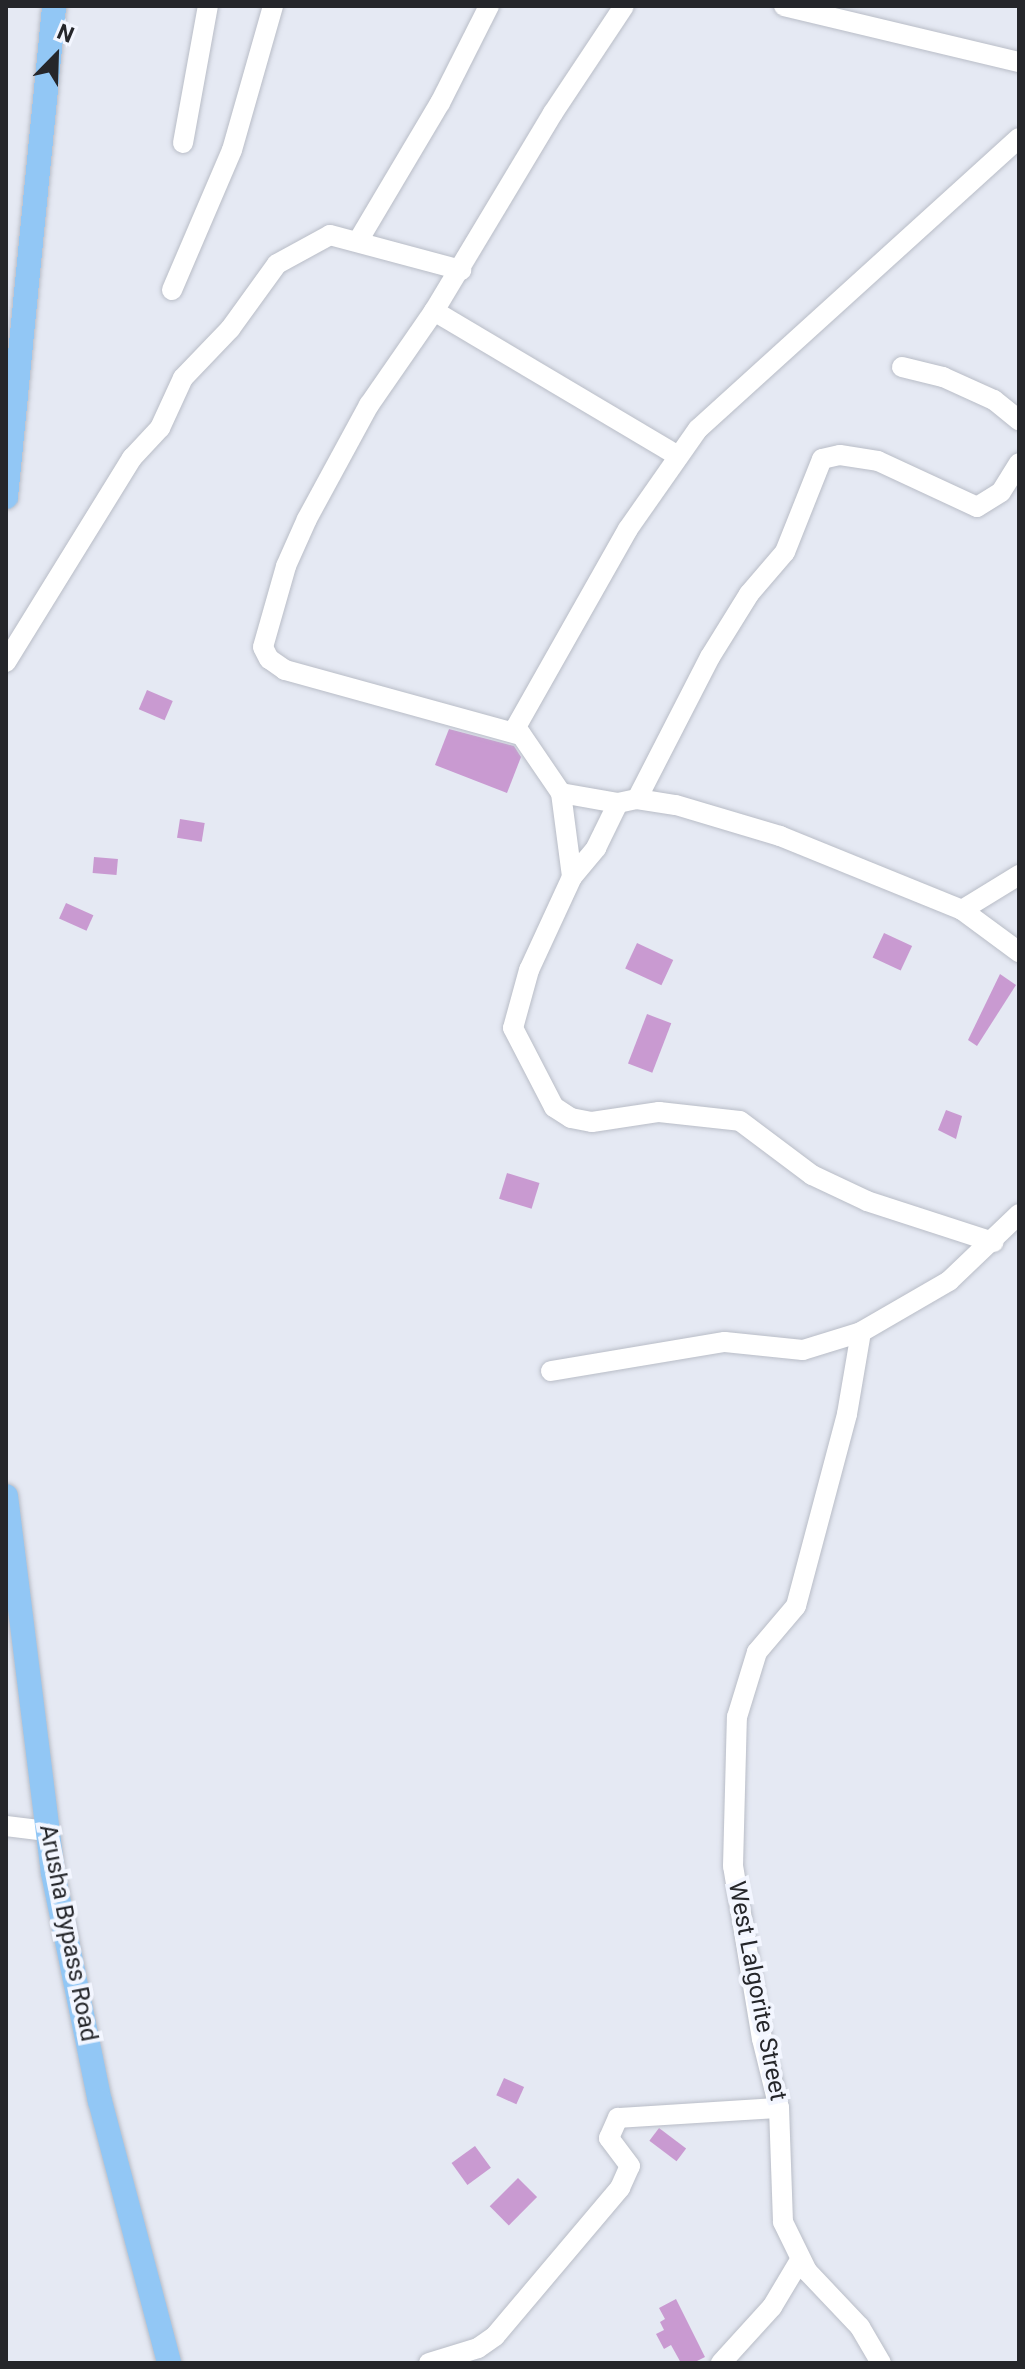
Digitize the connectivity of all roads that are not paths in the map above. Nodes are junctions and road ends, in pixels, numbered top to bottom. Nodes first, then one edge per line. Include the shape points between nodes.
1 (54, 6) edge
2 (208, 6) edge
3 (273, 6) edge
4 (489, 6) edge
5 (624, 6) edge
6 (784, 6) edge
7 (1019, 62) edge
8 (1019, 138) edge
9 (183, 143) dead end
10 (358, 241) junction
11 (461, 270) junction
12 (172, 290) dead end
13 (434, 311) junction
14 (902, 367) dead end
15 (1019, 420) edge
16 (678, 456) junction
17 (1019, 463) edge
18 (6, 497) edge
19 (6, 662) edge
20 (521, 735) junction
21 (561, 793) junction
22 (627, 801) junction
23 (1019, 875) edge
24 (572, 877) junction
25 (962, 910) junction
26 (1019, 952) edge
27 (1019, 1214) edge
28 (993, 1242) junction
29 (861, 1332) junction
30 (551, 1371) dead end
31 (6, 1496) edge
32 (6, 1826) edge
33 (47, 1831) junction
34 (779, 2108) junction
35 (800, 2260) junction
36 (169, 2363) edge
37 (429, 2363) edge
38 (721, 2363) edge
39 (881, 2363) edge

1 - 18 main road
2 - 9 street
3 - 12 street via 229,159
4 - 10 street via 440,103
5 - 11 street via 553,113
6 - 7 street
8 - 16 street via 739,388
10 - 11 street
10 - 19 street via 330,235 315,240 265,277 230,329 183,378 160,428 132,458
11 - 13 street
13 - 16 street
13 - 20 street via 369,405 307,519 286,566 263,647 285,670
14 - 15 street via 954,382
16 - 20 street via 628,529 559,655 520,713 516,727
17 - 22 street via 1001,492 977,507 878,461 840,455 822,459 785,552 749,594
20 - 21 street
21 - 22 street
21 - 24 street
22 - 24 street
22 - 25 street via 724,817 881,873
23 - 25 street
24 - 28 street via 529,970 513,1028 554,1107 592,1122 659,1112 740,1121 823,1181
25 - 26 street
27 - 28 street
28 - 29 street via 920,1302
29 - 30 street via 803,1350 725,1342
29 - 34 street, West Lalgorite Street via 847,1414 796,1606 757,1652 737,1717 733,1866
31 - 33 main road, Arusha Bypass Road
32 - 33 street
33 - 36 main road, Arusha Bypass Road via 100,2101
34 - 35 street, West Lalgorite Street via 783,2222
34 - 37 street via 618,2118 609,2138 630,2166 612,2198 495,2336 478,2348
35 - 38 street via 772,2307
35 - 39 street, West Lalgorite Street via 860,2327

